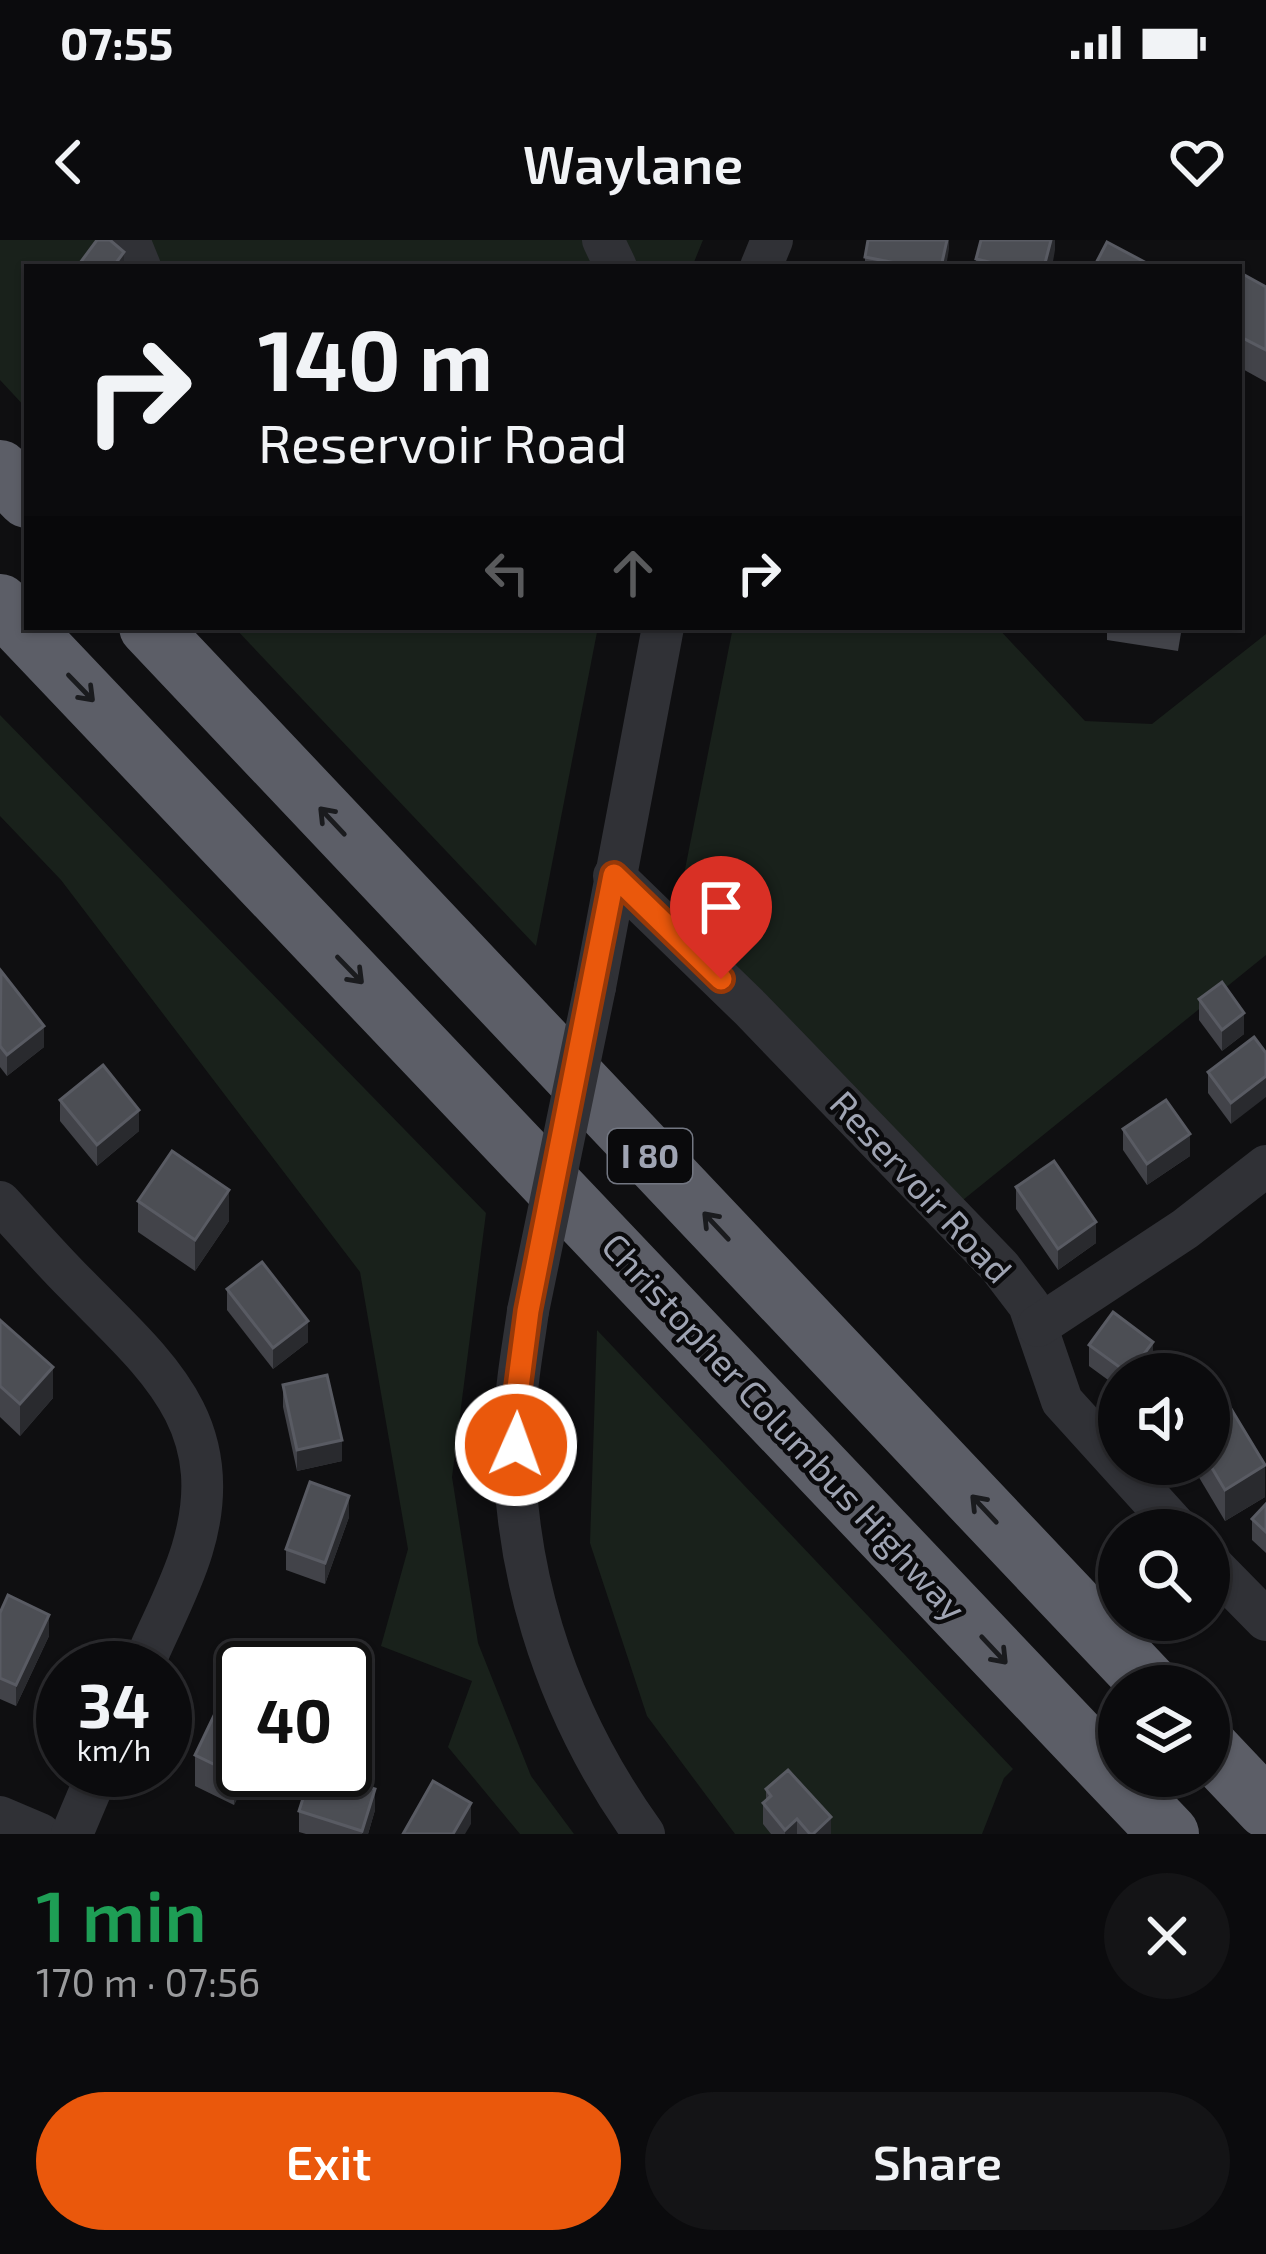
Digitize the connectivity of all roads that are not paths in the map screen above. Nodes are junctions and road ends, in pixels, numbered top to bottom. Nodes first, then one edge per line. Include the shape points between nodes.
1 (0, 470) edge
2 (24, 495) edge
3 (0, 604) edge
4 (24, 629) edge
5 (25, 630) edge
6 (152, 630) edge
7 (662, 630) edge
8 (614, 875) junction
9 (1266, 1166) edge
10 (0, 1202) edge
11 (1038, 1326) junction
12 (1160, 1509) edge
13 (1230, 1583) edge
14 (1266, 1620) edge
15 (153, 1641) edge
16 (1130, 1665) edge
17 (1230, 1770) edge
18 (88, 1797) edge
19 (1266, 1808) edge
20 (0, 1817) edge
21 (40, 1834) edge
22 (72, 1834) edge
23 (644, 1834) edge
24 (1169, 1834) edge

1 - 2 highway
3 -> 4 highway, Christopher Columbus Highway / I 80
5 -> 24 highway, Christopher Columbus Highway / I 80
16 -> 6 highway, I 80
7 - 8 street
8 - 11 street, Reservoir Road via 968,1233 1029,1304
8 - 23 street, bridge via 528,1311 516,1403 517,1486 524,1562 569,1709
9 - 11 street
10 - 15 street via 175,1388 197,1443 202,1490 193,1548
11 - 12 street, Reservoir Road via 1062,1401
13 - 14 street
17 - 19 highway
18 - 22 street
20 - 21 street

